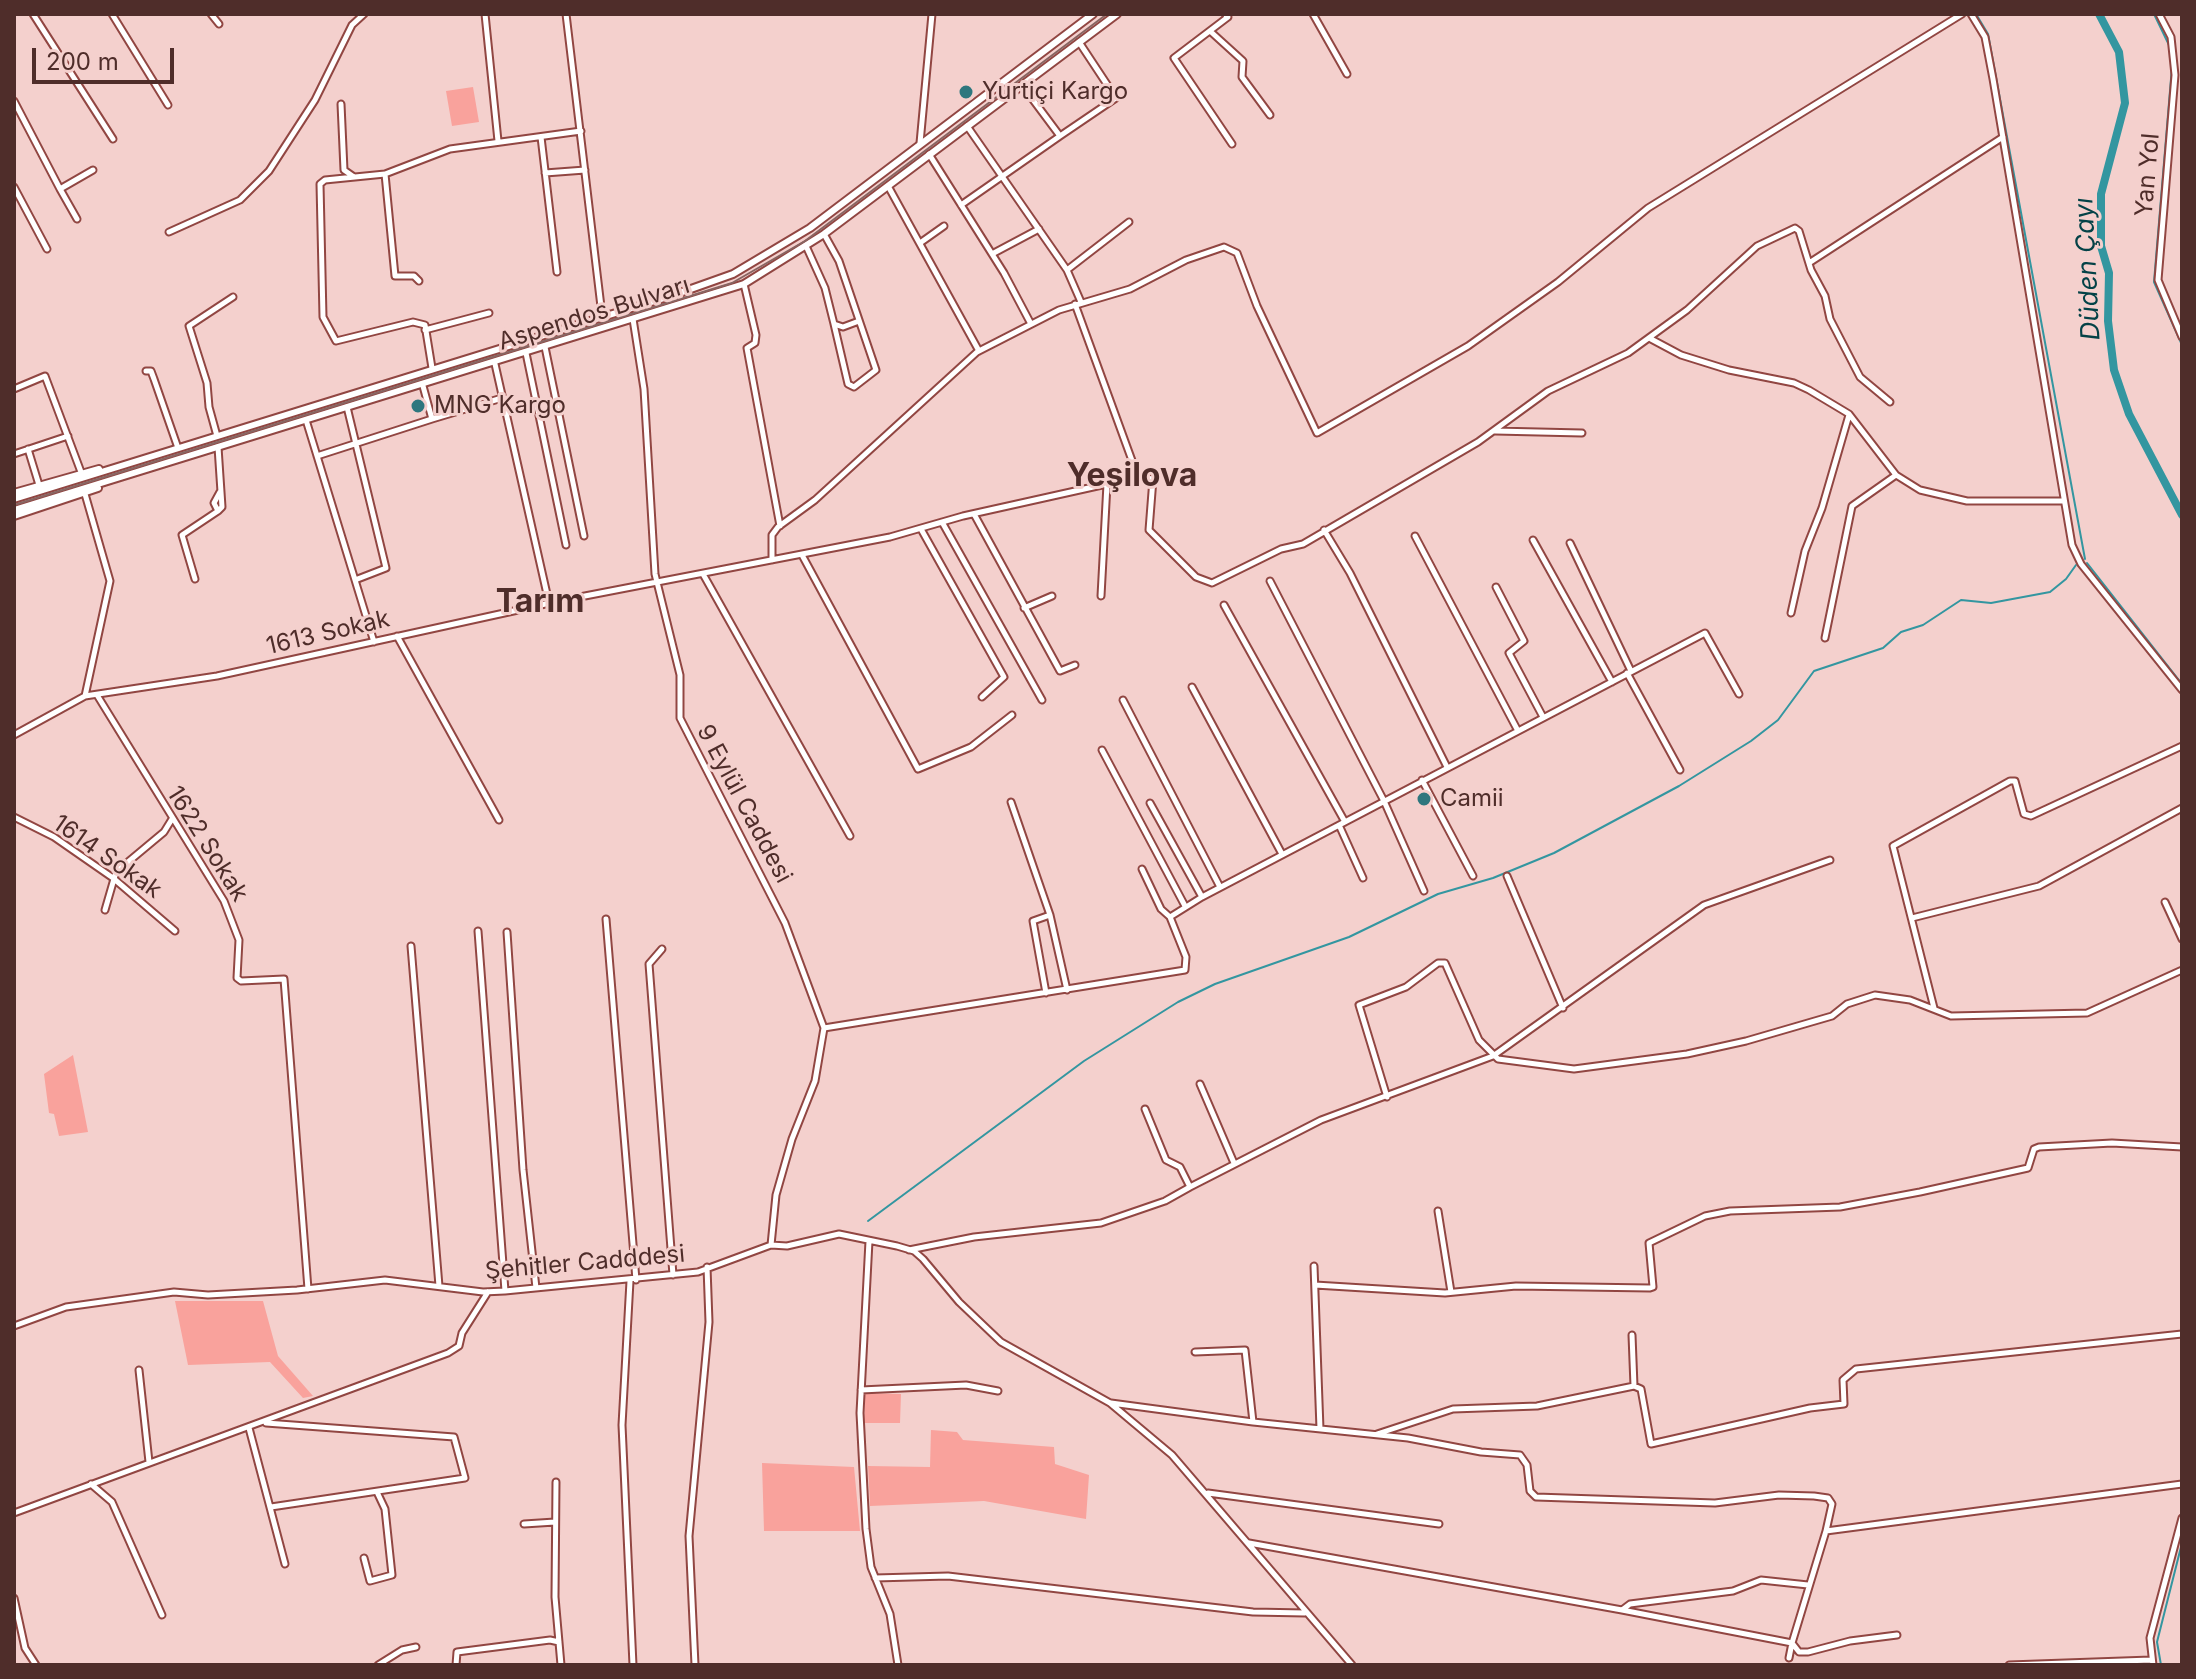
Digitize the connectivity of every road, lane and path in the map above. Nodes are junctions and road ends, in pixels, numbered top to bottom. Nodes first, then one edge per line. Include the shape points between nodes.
1 (33, 14) edge
2 (112, 14) edge
3 (211, 14) edge
4 (364, 14) edge
5 (485, 14) edge
6 (566, 14) edge
7 (932, 14) edge
8 (1093, 14) edge
9 (1117, 14) edge
10 (1225, 14) edge
11 (1313, 14) edge
12 (1962, 14) edge
13 (1971, 14) edge
14 (2159, 14) edge
15 (219, 24) dead end
16 (1210, 31) junction
17 (1079, 42) junction
18 (1347, 74) dead end
19 (1022, 85) junction
20 (14, 101) edge
21 (341, 104) dead end
22 (168, 105) dead end
23 (1270, 115) dead end
24 (967, 126) junction
25 (581, 131) junction
26 (1060, 136) junction
27 (541, 137) junction
28 (2003, 137) junction
29 (113, 139) dead end
30 (498, 141) junction
31 (920, 143) junction
32 (1232, 144) dead end
33 (929, 154) junction
34 (93, 170) dead end
35 (585, 170) junction
36 (545, 173) junction
37 (385, 174) junction
38 (1003, 175) junction
39 (354, 177) junction
40 (888, 186) junction
41 (14, 187) edge
42 (60, 189) junction
43 (961, 205) junction
44 (77, 219) dead end
45 (1129, 222) dead end
46 (944, 226) dead end
47 (1039, 229) junction
48 (169, 232) dead end
49 (824, 234) junction
50 (920, 243) junction
51 (806, 246) junction
52 (47, 249) dead end
53 (992, 254) junction
54 (1809, 263) junction
55 (1067, 270) junction
56 (557, 272) dead end
57 (419, 281) dead end
58 (744, 284) junction
59 (233, 297) dead end
60 (1078, 303) junction
61 (489, 313) dead end
62 (602, 315) junction
63 (633, 319) junction
64 (859, 321) junction
65 (834, 324) junction
66 (1031, 324) junction
67 (425, 330) junction
68 (2182, 337) edge
69 (1651, 339) junction
70 (545, 347) junction
71 (979, 351) junction
72 (526, 353) junction
73 (495, 364) junction
74 (432, 368) junction
75 (146, 371) dead end
76 (423, 386) junction
77 (14, 389) edge
78 (502, 398) junction
79 (1890, 402) dead end
80 (347, 407) junction
81 (1849, 414) junction
82 (432, 419) junction
83 (306, 420) junction
84 (1495, 431) junction
85 (1582, 433) dead end
86 (68, 436) junction
87 (217, 436) junction
88 (356, 445) junction
89 (218, 447) junction
90 (178, 448) junction
91 (28, 449) junction
92 (14, 454) edge
93 (317, 456) junction
94 (118, 467) junction
95 (81, 472) junction
96 (1896, 475) junction
97 (123, 477) junction
98 (1138, 477) junction
99 (1107, 484) junction
100 (39, 485) junction
101 (85, 494) junction
102 (14, 496) edge
103 (2063, 501) junction
104 (14, 513) edge
105 (974, 514) junction
106 (942, 522) junction
107 (780, 526) junction
108 (921, 529) junction
109 (1324, 530) junction
110 (584, 536) dead end
111 (1415, 536) dead end
112 (1533, 540) dead end
113 (1570, 543) dead end
114 (566, 545) dead end
115 (802, 555) junction
116 (772, 560) junction
117 (703, 574) junction
118 (195, 579) dead end
119 (355, 580) junction
120 (656, 581) junction
121 (1270, 581) dead end
122 (1496, 587) dead end
123 (1052, 596) dead end
124 (1101, 596) dead end
125 (549, 603) junction
126 (1224, 605) dead end
127 (1024, 608) junction
128 (1791, 613) dead end
129 (397, 636) junction
130 (1825, 638) dead end
131 (374, 642) junction
132 (1075, 665) dead end
133 (1629, 672) junction
134 (1612, 682) junction
135 (1192, 687) dead end
136 (2182, 690) edge
137 (1739, 694) dead end
138 (97, 695) junction
139 (85, 696) junction
140 (982, 697) dead end
141 (1042, 700) dead end
142 (1123, 700) dead end
143 (1012, 715) dead end
144 (1543, 717) junction
145 (1518, 731) junction
146 (14, 735) edge
147 (2182, 746) edge
148 (1102, 750) dead end
149 (1447, 767) junction
150 (1680, 770) dead end
151 (1422, 780) junction
152 (1384, 801) junction
153 (1011, 802) dead end
154 (1150, 803) dead end
155 (2182, 808) edge
156 (14, 817) edge
157 (172, 819) junction
158 (499, 820) dead end
159 (1342, 823) junction
160 (850, 836) dead end
161 (1282, 854) junction
162 (1830, 860) dead end
163 (1142, 869) dead end
164 (1473, 876) dead end
165 (1507, 876) dead end
166 (113, 878) junction
167 (1363, 878) dead end
168 (1220, 887) junction
169 (1424, 891) dead end
170 (1202, 897) junction
171 (2165, 902) dead end
172 (1185, 906) junction
173 (105, 910) dead end
174 (1050, 915) junction
175 (1170, 917) junction
176 (1912, 918) junction
177 (606, 919) dead end
178 (175, 931) dead end
179 (478, 931) dead end
180 (507, 932) dead end
181 (2182, 939) edge
182 (411, 946) dead end
183 (662, 949) dead end
184 (2182, 970) edge
185 (1067, 990) junction
186 (1046, 993) junction
187 (1563, 1008) junction
188 (1934, 1008) junction
189 (824, 1028) junction
190 (1493, 1056) junction
191 (1200, 1084) dead end
192 (1387, 1097) junction
193 (1145, 1109) dead end
194 (2182, 1147) edge
195 (1234, 1163) junction
196 (1190, 1187) junction
197 (1438, 1211) dead end
198 (869, 1241) junction
199 (771, 1245) junction
200 (909, 1250) junction
201 (1314, 1266) dead end
202 (707, 1267) junction
203 (673, 1275) junction
204 (633, 1280) junction
205 (1315, 1285) junction
206 (439, 1286) junction
207 (536, 1288) junction
208 (308, 1289) junction
209 (505, 1291) junction
210 (488, 1292) junction
211 (1451, 1292) junction
212 (14, 1326) edge
213 (2182, 1334) edge
214 (1632, 1335) dead end
215 (1195, 1352) dead end
216 (139, 1370) dead end
217 (1634, 1386) junction
218 (861, 1390) junction
219 (998, 1391) dead end
220 (1110, 1403) junction
221 (264, 1422) junction
222 (1253, 1422) junction
223 (249, 1428) junction
224 (1320, 1429) junction
225 (1375, 1435) junction
226 (149, 1462) junction
227 (556, 1482) dead end
228 (90, 1483) junction
229 (2182, 1484) edge
230 (377, 1492) junction
231 (1207, 1493) junction
232 (271, 1507) junction
233 (14, 1513) edge
234 (2182, 1518) edge
235 (555, 1522) junction
236 (524, 1524) dead end
237 (1439, 1524) dead end
238 (1826, 1531) junction
239 (1248, 1543) junction
240 (364, 1558) dead end
241 (285, 1564) dead end
242 (875, 1578) junction
243 (1808, 1585) junction
244 (14, 1598) edge
245 (1622, 1610) junction
246 (1306, 1613) junction
247 (162, 1615) dead end
248 (1897, 1635) dead end
249 (559, 1642) junction
250 (1792, 1643) junction
251 (416, 1647) dead end
252 (1789, 1658) dead end
253 (2152, 1662) edge
254 (36, 1665) edge
255 (378, 1665) edge
256 (456, 1665) edge
257 (561, 1665) edge
258 (633, 1665) edge
259 (695, 1665) edge
260 (898, 1665) edge
261 (1352, 1665) edge
262 (2009, 1665) edge

1 - 29 street
2 - 22 street
3 - 15 street
4 - 48 street via 352,25 315,100 269,171 240,200
5 - 30 street
6 - 25 street
7 - 31 street
8 - 31 main road, Aspendos Bulvarı
9 - 17 main road, Aspendos Bulvarı
10 - 16 street via 1228,17
11 - 18 street
12 - 60 street via 1670,193 1468,346 1317,433 1232,248 1186,260 1130,289
13 - 28 street via 1985,37
14 - 68 street, Yan Yol via 2171,37 2175,75 2158,280
16 - 23 street via 1243,61 1242,77
16 - 32 street via 1177,53 1174,63
17 - 19 main road, Aspendos Bulvarı
17 - 26 street via 1116,98
19 - 24 main road, Aspendos Bulvarı
19 - 26 street
20 - 42 street
21 - 39 street via 344,170
24 - 33 main road, Aspendos Bulvarı
24 - 38 street
25 - 27 street
25 - 35 street
26 - 38 street
27 - 30 street
27 - 36 street
28 - 54 street
28 - 103 street
30 - 37 street via 450,149
31 - 62 main road, Aspendos Bulvarı via 762,259 706,285
33 - 40 main road, Aspendos Bulvarı
33 - 43 street
34 - 42 street
35 - 36 street
35 - 62 street
36 - 56 street
37 - 39 street
37 - 57 street via 395,276
38 - 43 street
38 - 47 street
39 - 67 street via 320,184 323,317 336,341 413,322 425,325
40 - 49 main road, Aspendos Bulvarı
40 - 50 street
41 - 52 street
42 - 44 street
43 - 53 street
45 - 55 street
46 - 50 street
47 - 53 street
47 - 55 street
49 - 51 main road, Aspendos Bulvarı
49 - 64 street
50 - 71 street
51 - 58 main road, Aspendos Bulvarı
51 - 65 street
53 - 66 street
54 - 69 street via 1799,231 1776,234 1747,253
54 - 79 street via 1860,377
55 - 60 street
58 - 63 main road, Aspendos Bulvarı
58 - 107 street via 756,335 747,348
59 - 87 street via 189,326
60 - 66 street
60 - 98 street
61 - 67 street
62 - 74 main road, Aspendos Bulvarı
63 - 70 main road, Aspendos Bulvarı
63 - 120 street, 9 Eylül Caddesi via 644,389
64 - 65 street via 843,327
64 - 65 street via 876,370 854,387 848,384
66 - 71 street
67 - 74 street
69 - 81 street via 1699,361 1794,383
69 - 84 street via 1548,391
70 - 72 main road, Aspendos Bulvarı
70 - 110 street
71 - 107 street
72 - 73 main road, Aspendos Bulvarı
72 - 114 street
73 - 76 main road, Aspendos Bulvarı
73 - 78 street
74 - 87 main road, Aspendos Bulvarı
75 - 90 street via 151,371
76 - 80 main road, Aspendos Bulvarı
76 - 82 street
77 - 86 street via 45,376
78 - 82 street
78 - 125 street
80 - 83 main road, Aspendos Bulvarı
80 - 88 street
81 - 96 street
81 - 128 street
82 - 88 street
83 - 89 main road, Aspendos Bulvarı
83 - 93 street
84 - 85 street
84 - 109 street
86 - 91 street
86 - 95 street
87 - 90 main road, Aspendos Bulvarı
88 - 93 street
88 - 119 street via 386,568
89 - 97 main road, Aspendos Bulvarı
89 - 118 street via 218,511 182,535
90 - 94 main road, Aspendos Bulvarı
91 - 92 street
91 - 100 street
93 - 119 street
94 - 95 main road
94 - 102 main road, Aspendos Bulvarı
95 - 100 main road
96 - 103 street via 1920,490 1958,500
96 - 130 street via 1852,506
97 - 101 main road
97 - 104 main road, Aspendos Bulvarı
98 - 99 street, 1613 Sokak
98 - 109 street via 1153,479 1149,530 1208,584 1281,549 1297,547
99 - 105 street, 1613 Sokak
99 - 124 street
100 - 102 main road
101 - 104 main road
101 - 139 street via 110,581
103 - 136 street via 2081,564
105 - 106 street, 1613 Sokak
105 - 127 street
106 - 108 street, 1613 Sokak
106 - 141 street
107 - 116 street via 772,535
108 - 115 street, 1613 Sokak
108 - 140 street via 1004,677
109 - 149 street
111 - 145 street
112 - 134 street
113 - 133 street
115 - 116 street, 1613 Sokak
115 - 143 street via 918,769 971,747
116 - 117 street, 1613 Sokak
117 - 120 street, 1613 Sokak
117 - 160 street
119 - 131 street
120 - 125 street, 1613 Sokak
120 - 189 street, 9 Eylül Caddesi via 680,675 680,718 785,923
121 - 152 street
122 - 144 street via 1524,641 1509,653
123 - 127 street
125 - 129 street, 1613 Sokak
126 - 159 street
127 - 132 street via 1060,671
129 - 131 street, 1613 Sokak
129 - 158 street
131 - 138 street, 1613 Sokak
133 - 134 street
133 - 137 street via 1705,633
133 - 150 street
134 - 144 street
135 - 161 street
138 - 139 street, 1613 Sokak
138 - 157 street, 1622 Sokak
139 - 146 street, 1613 Sokak
142 - 168 street
144 - 145 street
145 - 149 street
147 - 176 street via 2031,816 2024,814 2015,781 2010,781 1893,846
148 - 172 street
149 - 151 street
151 - 152 street
151 - 164 street
152 - 159 street
152 - 169 street
153 - 174 street
154 - 170 street
155 - 176 street via 2039,886
156 - 166 street, 1614 Sokak
157 - 166 street
157 - 208 street, 1622 Sokak via 237,928 237,978 284,979
159 - 161 street
159 - 167 street
161 - 168 street
162 - 187 street via 1704,905
163 - 175 street
165 - 187 street
166 - 173 street
166 - 178 street, 1614 Sokak
168 - 170 street
170 - 172 street
171 - 181 street
172 - 175 street
174 - 185 street
174 - 186 street via 1033,921
175 - 185 street via 1186,957 1185,970
176 - 188 street
177 - 204 street
179 - 209 street
180 - 207 street
182 - 206 street
183 - 203 street via 649,964
184 - 188 street via 2087,1013 1979,1017 1951,1016
185 - 186 street
186 - 189 street
187 - 190 street
188 - 190 street via 1875,995 1847,1004 1832,1016 1746,1041 1574,1069 1514,1064
189 - 199 street via 815,1081 776,1195
190 - 192 street
190 - 192 street via 1479,1040 1445,963 1438,963 1406,987 1359,1005
191 - 195 street
192 - 195 street via 1321,1120
193 - 196 street via 1166,1160 1180,1167
194 - 211 street via 2039,1147 2028,1168 1920,1192 1840,1207 1705,1216 1649,1243 1650,1288 1516,1286
195 - 196 street
196 - 200 street via 1101,1223
197 - 211 street
198 - 199 street, Şehitler Cadddesi via 839,1234
198 - 200 street, Şehitler Cadddesi
198 - 218 street
199 - 202 street, Şehitler Cadddesi
200 - 220 street via 1001,1342
201 - 205 street
202 - 203 street, Şehitler Cadddesi
202 - 259 street via 709,1322 689,1536
203 - 204 street, Şehitler Cadddesi
204 - 207 street, Şehitler Cadddesi
204 - 258 street via 622,1425
205 - 211 street
205 - 224 street
206 - 208 street, Şehitler Cadddesi via 385,1280
206 - 210 street, Şehitler Cadddesi
207 - 209 street, Şehitler Cadddesi
208 - 212 street, Şehitler Cadddesi via 174,1292 66,1307
209 - 210 street, Şehitler Cadddesi
210 - 221 street via 459,1346 448,1353
213 - 217 street via 1856,1369 1843,1380 1844,1404 1651,1444 1641,1389
214 - 217 street
215 - 222 street via 1245,1350
216 - 226 street
217 - 225 street via 1537,1406 1453,1409
218 - 219 street via 966,1385
218 - 242 street via 866,1529
220 - 222 street
220 - 231 street via 1172,1455
221 - 223 street
221 - 230 street via 454,1437 465,1478
222 - 224 street
223 - 226 street
223 - 232 street
224 - 225 street
225 - 238 street via 1520,1455 1536,1497 1715,1503 1779,1495 1828,1498 1832,1504
226 - 228 street
227 - 235 street
228 - 233 street
228 - 247 street via 112,1502
229 - 238 street
230 - 232 street
230 - 240 street via 385,1509 392,1575 370,1581
231 - 237 street
231 - 239 street
232 - 241 street
234 - 253 street via 2152,1628
235 - 236 street
235 - 249 street
238 - 243 street
239 - 245 street
239 - 246 street
242 - 246 street via 948,1576 1253,1612
242 - 260 street via 890,1614
243 - 245 street via 1761,1580 1733,1591 1630,1604
243 - 250 street
244 - 254 street via 25,1648
245 - 250 street
246 - 261 street
248 - 250 street via 1808,1652 1799,1652
249 - 256 street via 457,1652
249 - 257 street
250 - 252 street
251 - 255 street
253 - 262 street

